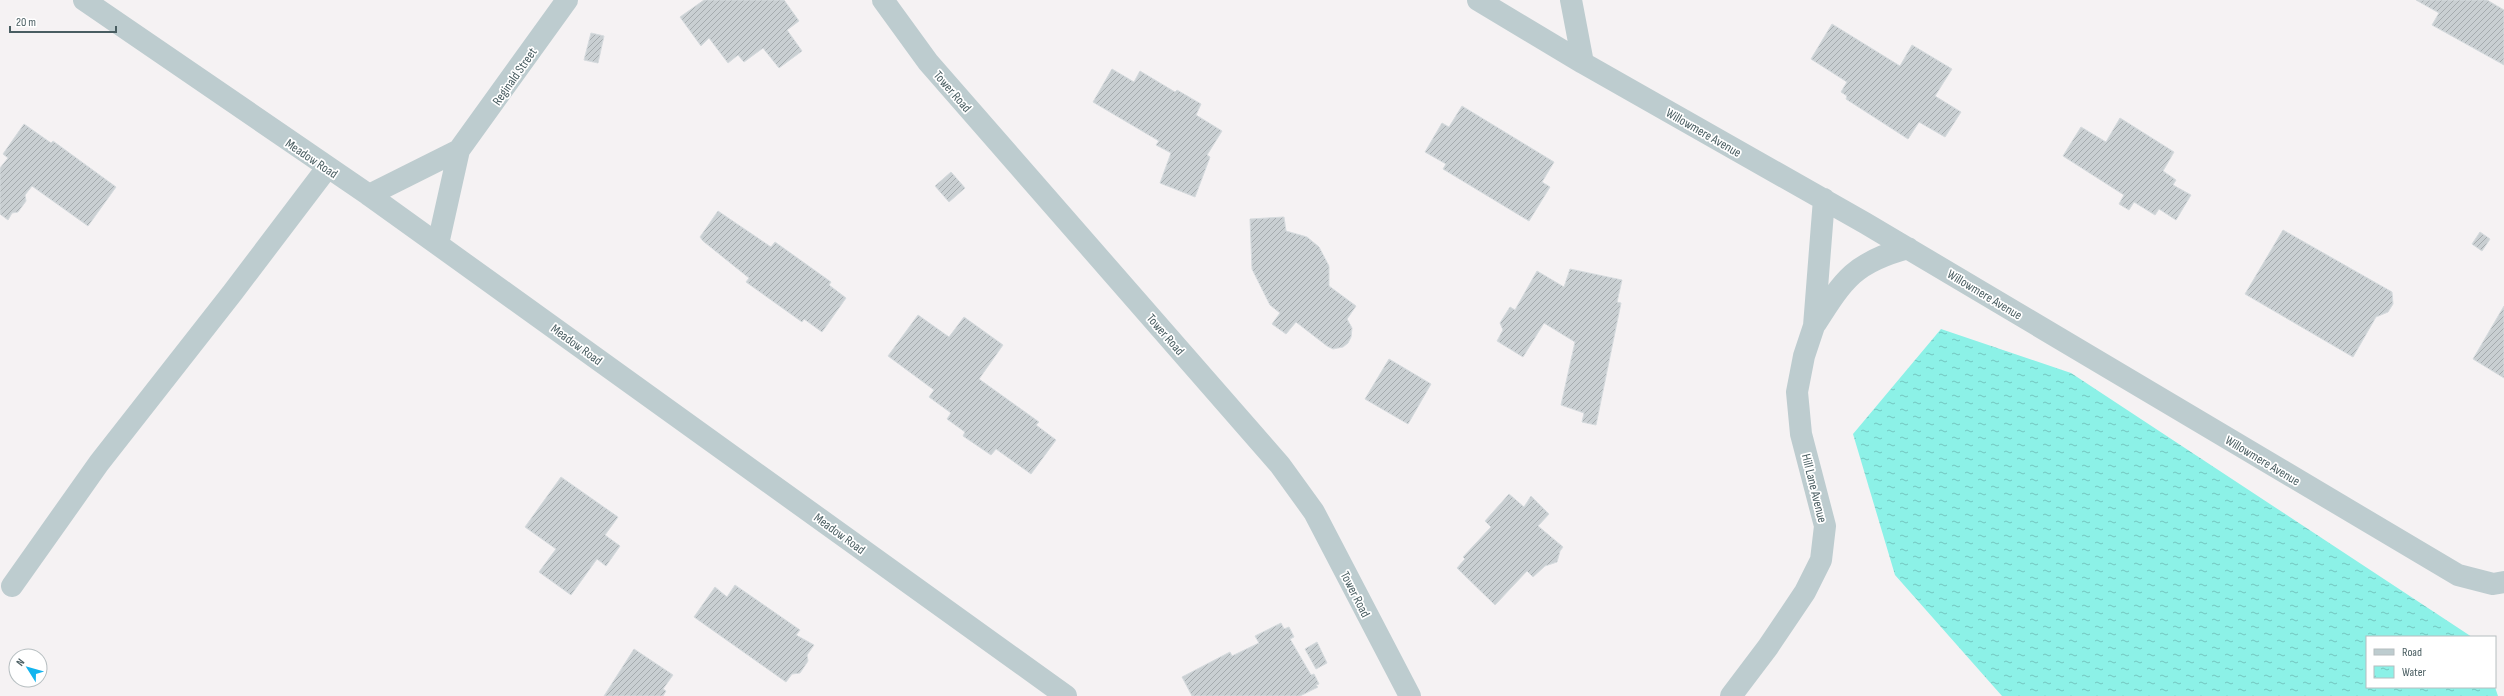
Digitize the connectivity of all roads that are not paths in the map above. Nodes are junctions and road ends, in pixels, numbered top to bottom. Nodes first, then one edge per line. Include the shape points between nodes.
1 (84, 0) edge
2 (567, 0) edge
3 (883, 0) edge
4 (1478, 0) edge
5 (1571, 0) edge
6 (1583, 63) junction
7 (459, 150) junction
8 (327, 168) junction
9 (369, 195) junction
10 (1824, 200) junction
11 (438, 244) junction
12 (1908, 248) junction
13 (1814, 326) junction
14 (2498, 583) edge
15 (12, 586) dead end
16 (1066, 696) edge
17 (1410, 696) edge
18 (1731, 696) edge

1 - 8 street, Meadow Road
2 - 7 street, Reginald Street
3 - 17 street, Tower Road via 928,62 1280,465 1314,512
4 - 6 street, Willowmere Avenue
5 - 6 street
6 - 10 street, Willowmere Avenue
7 - 9 street, Reginald Street
7 - 11 street, Reginald Street
8 - 9 street, Meadow Road
8 - 15 street via 99,462
9 - 11 street, Meadow Road
10 - 12 street, Willowmere Avenue
10 - 13 street, Hill Lane Avenue
11 - 16 street, Meadow Road
12 - 13 street, Hill Lane Avenue via 1880,256 1860,267 1836,291
12 - 14 street, Willowmere Avenue via 2458,575
13 - 18 street, Hill Lane Avenue via 1796,392 1801,434 1825,526 1821,560 1805,592

